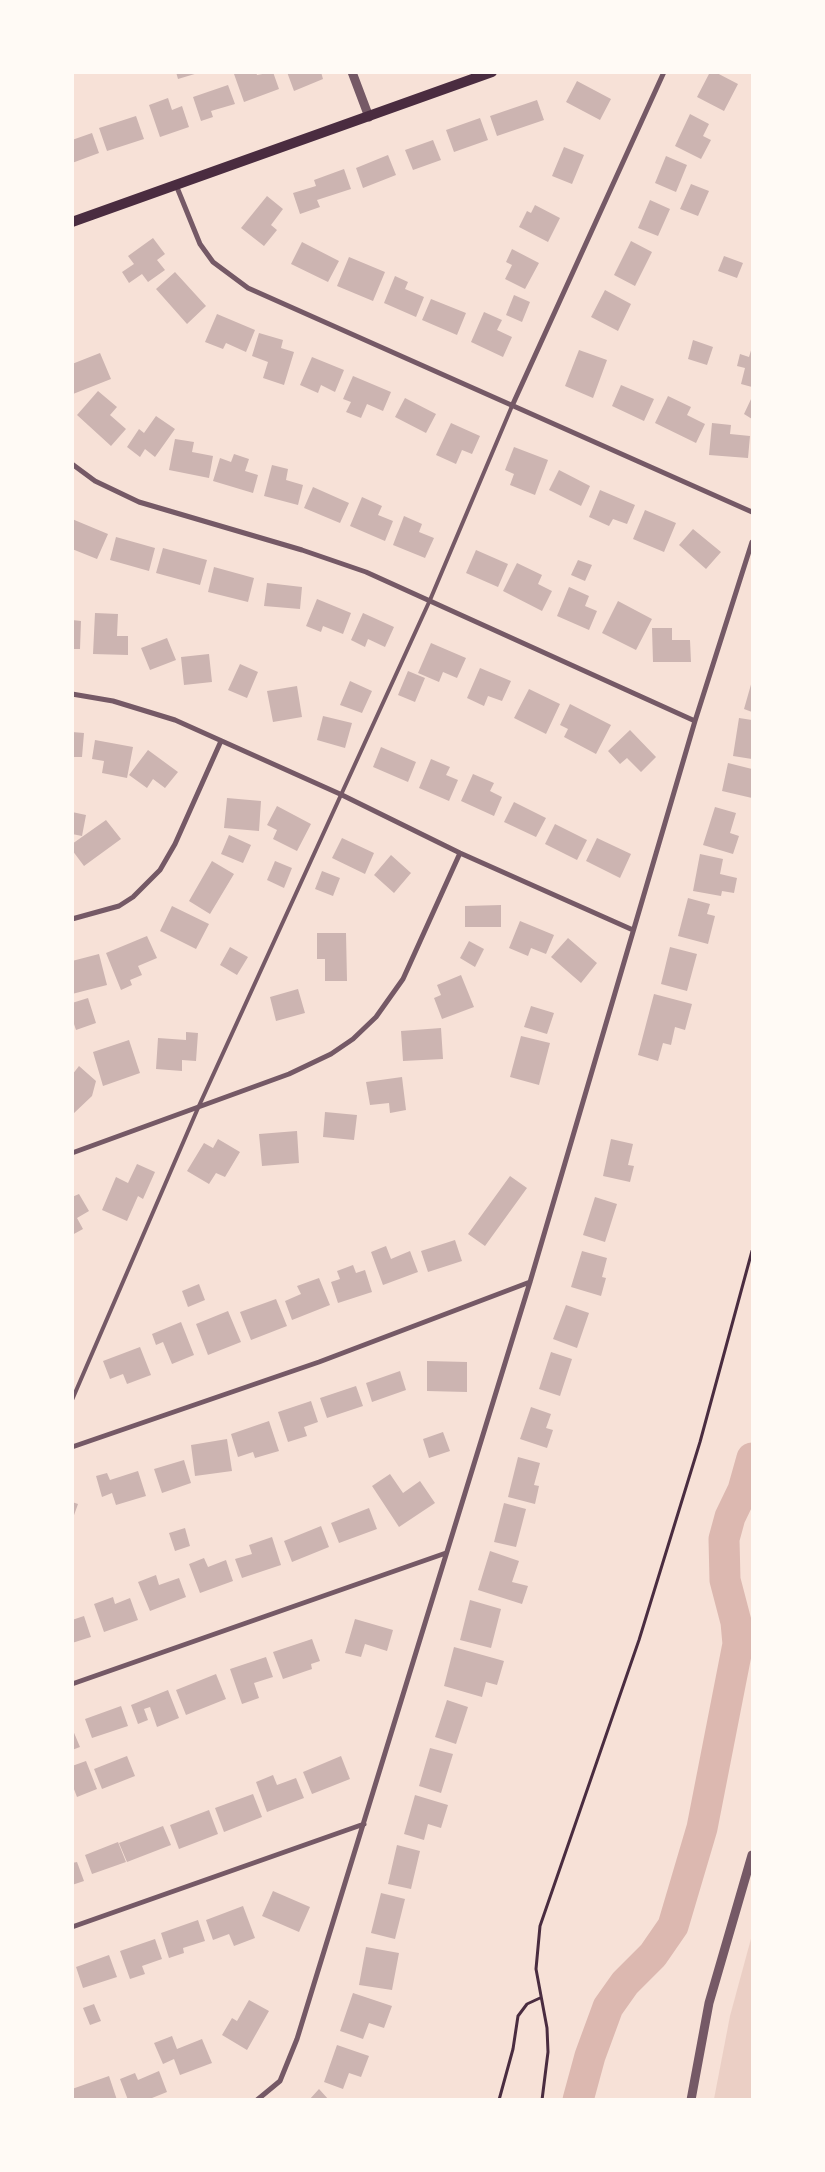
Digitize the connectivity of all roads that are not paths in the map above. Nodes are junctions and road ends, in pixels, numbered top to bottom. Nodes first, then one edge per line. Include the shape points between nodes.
1 (352, 72) edge
2 (492, 72) edge
3 (664, 72) edge
4 (369, 117) junction
5 (176, 185) junction
6 (72, 222) edge
7 (512, 406) junction
8 (72, 464) edge
9 (752, 512) edge
10 (752, 542) edge
11 (430, 600) junction
12 (72, 694) edge
13 (695, 721) junction
14 (221, 741) junction
15 (340, 794) junction
16 (460, 853) junction
17 (72, 919) edge
18 (632, 930) junction
19 (198, 1108) junction
20 (72, 1153) edge
21 (530, 1282) junction
22 (72, 1400) edge
23 (72, 1447) edge
24 (446, 1553) junction
25 (72, 1684) edge
26 (364, 1824) junction
27 (752, 1855) edge
28 (72, 1927) edge
29 (257, 2100) edge
30 (691, 2100) edge

1 - 4 street
2 - 4 main road
3 - 7 street
4 - 5 main road
5 - 6 main road
5 - 7 street via 200,244 228,275 248,288
7 - 9 street
7 - 11 lane
8 - 11 street via 95,481 139,502 302,550 366,572
10 - 13 street
11 - 13 street
11 - 15 lane
12 - 14 street via 143,709
13 - 18 street
14 - 15 street
14 - 17 street via 160,870 119,906
15 - 16 street
15 - 19 lane
16 - 18 street
16 - 19 street via 403,979 390,1000 362,1032 303,1068
18 - 21 street
19 - 20 street
19 - 22 lane
21 - 23 street via 319,1362
21 - 24 street
24 - 25 street
24 - 26 street
26 - 28 street
26 - 29 street via 297,2039 280,2081
27 - 30 street via 709,2003

